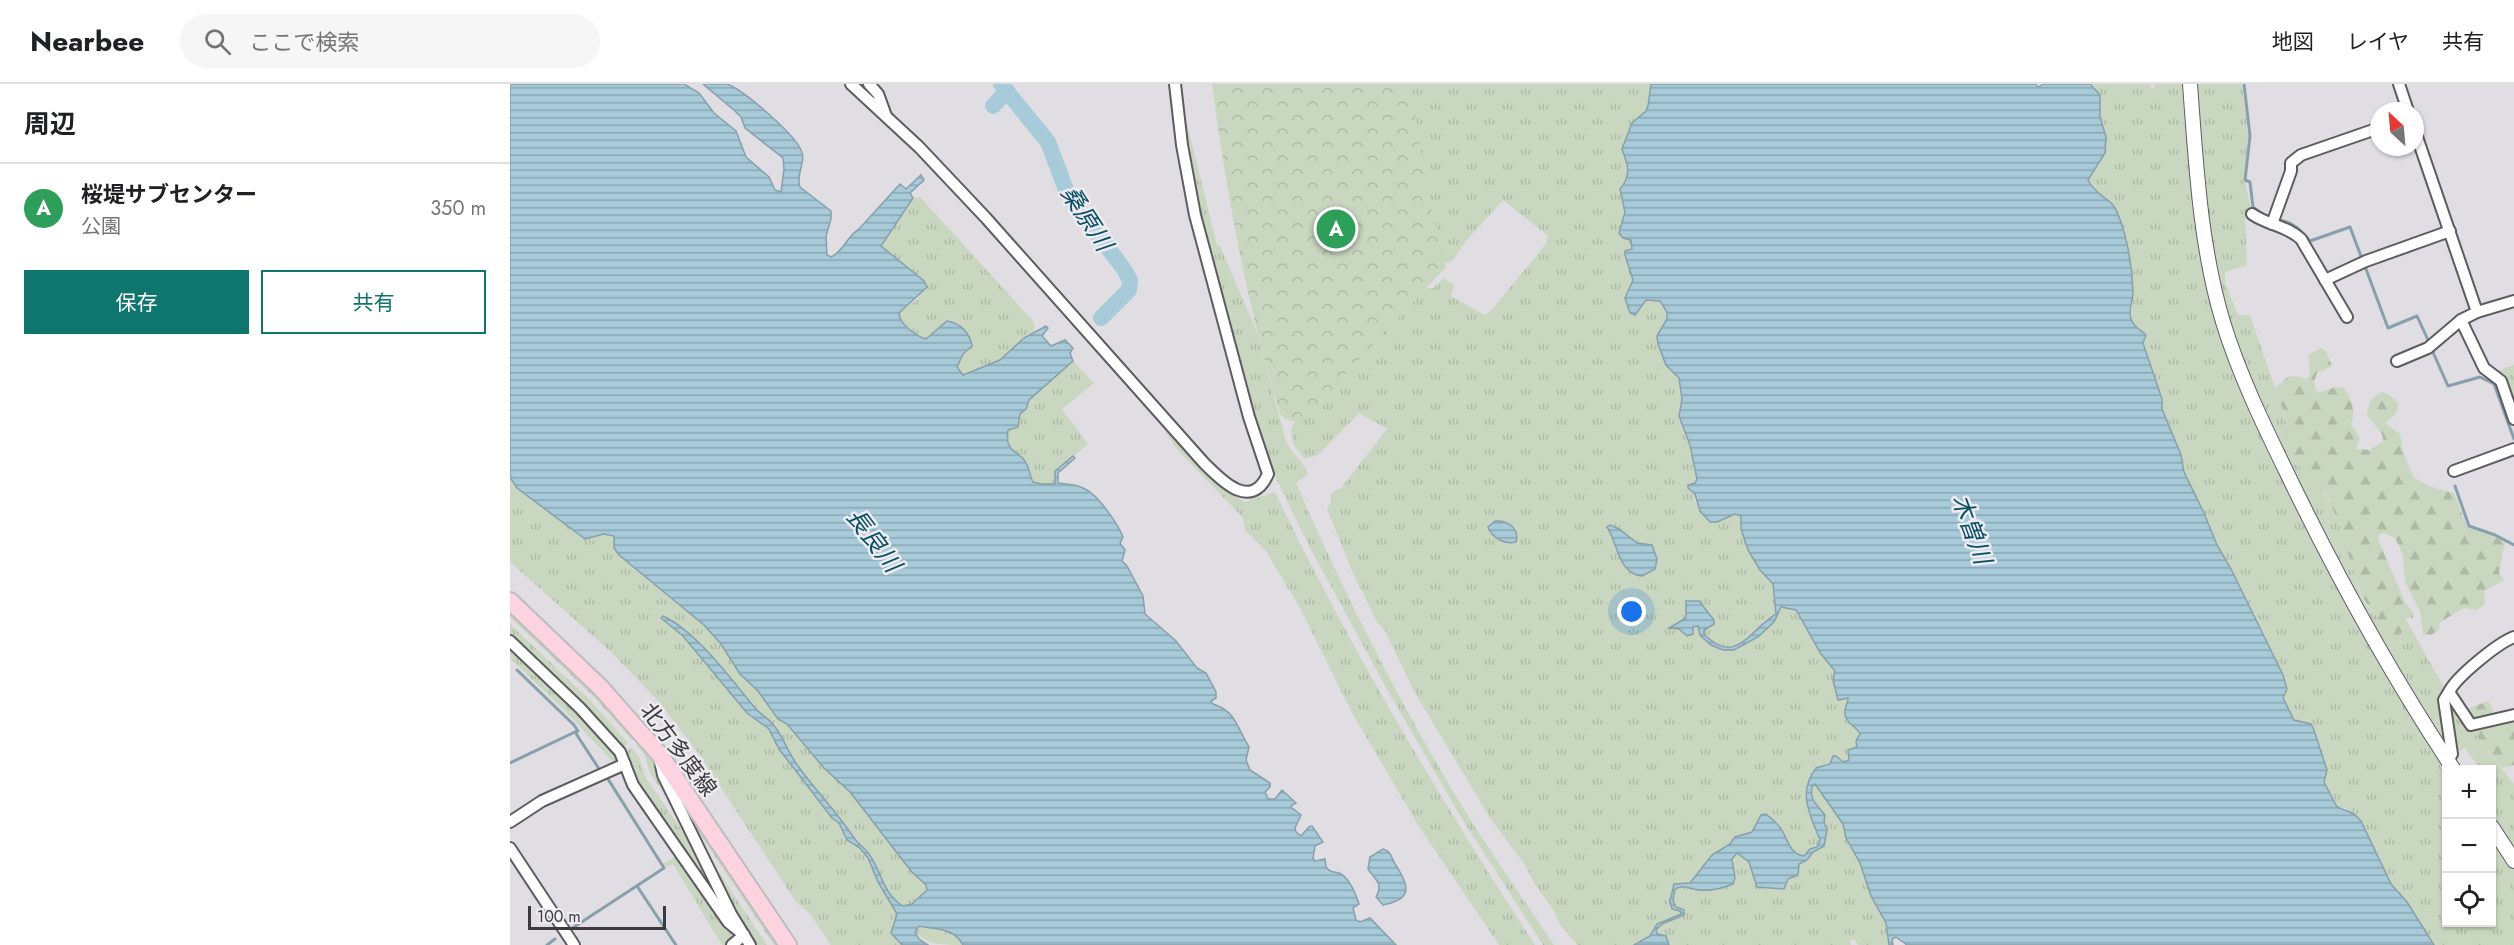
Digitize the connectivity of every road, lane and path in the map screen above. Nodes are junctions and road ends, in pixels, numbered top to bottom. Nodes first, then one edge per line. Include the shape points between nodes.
1 (851, 84) edge
2 (869, 84) edge
3 (1175, 84) edge
4 (2190, 84) edge
5 (2399, 84) edge
6 (2405, 102) edge
7 (887, 119) junction
8 (2370, 131) edge
9 (2424, 156) edge
10 (2252, 214) dead end
11 (2272, 224) junction
12 (2450, 231) junction
13 (2325, 280) junction
14 (2514, 301) edge
15 (2477, 312) junction
16 (2347, 317) dead end
17 (2461, 320) junction
18 (2397, 361) dead end
19 (2514, 419) edge
20 (2514, 449) edge
21 (2454, 471) dead end
22 (510, 601) edge
23 (2514, 637) edge
24 (510, 641) edge
25 (2449, 692) junction
26 (2514, 715) edge
27 (660, 755) junction
28 (625, 764) junction
29 (2451, 765) edge
30 (510, 822) edge
31 (2496, 833) edge
32 (510, 848) edge
33 (2514, 861) edge
34 (744, 935) junction
35 (574, 945) edge
36 (732, 945) edge
37 (750, 945) edge
38 (788, 945) edge

1 - 7 street
2 - 7 street via 878,94
3 - 7 street via 1195,215 1268,474 1258,487 1245,492 1225,484 1204,463 986,219 919,147
4 - 29 street via 2195,160 2210,270 2233,352 2328,556 2377,648
5 - 6 street
8 - 11 street via 2301,155 2291,163
9 - 12 street
10 - 11 street
11 - 13 street via 2291,230 2301,239
12 - 13 street
12 - 15 street
13 - 16 street
14 - 15 street
15 - 17 street
17 - 18 street via 2428,348
17 - 19 street via 2484,368 2501,381
20 - 21 street
22 - 27 main road, 北方多度線 via 602,688
23 - 25 street via 2484,657
24 - 28 street via 580,708 620,752
25 - 26 street via 2471,726
25 - 29 street via 2444,700
27 - 34 street via 663,775
27 - 38 main road, 北方多度線
28 - 30 street via 542,801
28 - 34 street via 633,785 690,867 728,921
31 - 33 street
32 - 35 street
34 - 36 street
34 - 37 street

